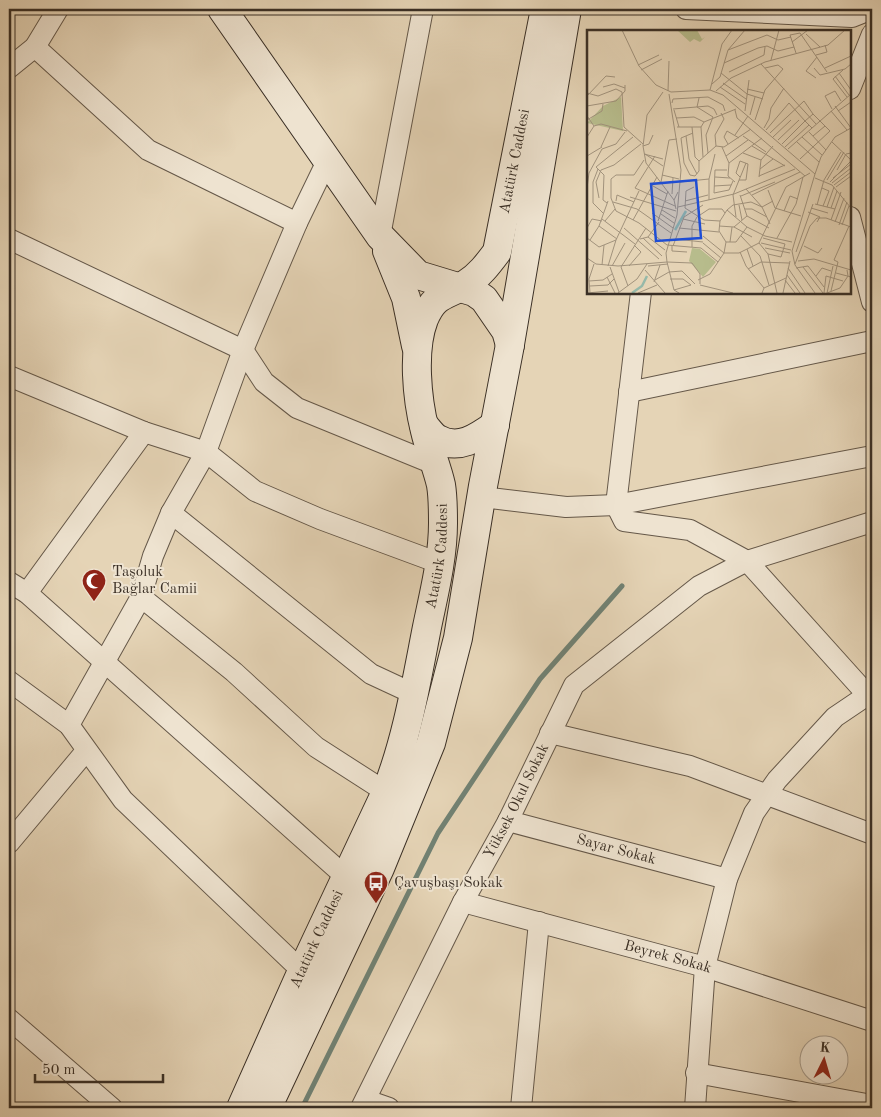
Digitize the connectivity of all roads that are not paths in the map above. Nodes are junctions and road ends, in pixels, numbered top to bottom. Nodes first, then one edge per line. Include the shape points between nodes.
1 (58, 9) edge
2 (222, 9) edge
3 (423, 9) edge
4 (545, 9) edge
5 (567, 9) edge
6 (686, 9) edge
7 (872, 9) edge
8 (852, 13) edge
9 (872, 34) edge
10 (35, 47) junction
11 (9, 68) edge
12 (851, 86) edge
13 (326, 161) junction
14 (851, 221) edge
15 (297, 223) junction
16 (380, 236) junction
17 (9, 239) edge
18 (459, 287) junction
19 (641, 294) edge
20 (872, 302) edge
21 (872, 341) edge
22 (510, 344) junction
23 (243, 350) junction
24 (417, 352) junction
25 (9, 376) edge
26 (629, 392) junction
27 (424, 425) junction
28 (495, 425) junction
29 (144, 432) junction
30 (206, 452) junction
31 (872, 457) edge
32 (434, 464) junction
33 (482, 497) junction
34 (616, 505) junction
35 (171, 513) junction
36 (872, 522) edge
37 (747, 561) junction
38 (439, 564) junction
39 (9, 582) edge
40 (27, 593) junction
41 (141, 597) junction
42 (105, 663) junction
43 (9, 681) edge
44 (414, 694) junction
45 (871, 696) edge
46 (69, 725) junction
47 (550, 734) junction
48 (86, 751) junction
49 (386, 792) junction
50 (767, 794) junction
51 (508, 821) junction
52 (872, 834) edge
53 (9, 843) edge
54 (346, 877) junction
55 (727, 879) junction
56 (463, 902) junction
57 (539, 922) junction
58 (705, 967) junction
59 (302, 971) junction
60 (9, 1019) edge
61 (872, 1021) edge
62 (696, 1074) junction
63 (364, 1104) edge
64 (872, 1105) edge
65 (112, 1108) edge
66 (241, 1108) edge
67 (267, 1108) edge
68 (390, 1108) edge
69 (521, 1108) edge
70 (695, 1108) edge

1 - 10 street
2 - 13 main road
3 - 16 street
4 - 18 main road, Atatürk Caddesi via 497,252 482,271
5 - 22 main road, Atatürk Caddesi
6 - 8 street
7 - 8 street
9 - 12 street
10 - 11 street
10 - 15 street via 148,150
13 - 15 street
13 - 16 main road
14 - 20 street
15 - 23 street
16 - 18 main road via 418,275
16 - 24 main road via 406,298
17 - 23 street
18 - 22 main road via 484,299 506,331
18 - 24 main road, Atatürk Caddesi via 432,303
19 - 26 street
21 - 26 street
22 - 28 main road, Atatürk Caddesi
23 - 30 street
23 - 32 street via 264,382 296,408
24 - 27 main road, Atatürk Caddesi
25 - 29 street
26 - 34 street
27 - 28 main road via 437,438 460,444 474,440
27 - 32 main road, Atatürk Caddesi
28 - 33 main road, Atatürk Caddesi
29 - 30 street
29 - 40 street
30 - 35 street
30 - 38 street via 255,490 320,519
31 - 34 street
32 - 38 main road, Atatürk Caddesi via 441,486 443,524
33 - 34 street via 566,507
33 - 67 main road, Atatürk Caddesi via 458,638 431,743 380,868
34 - 37 street via 624,521 690,530
35 - 41 street
35 - 44 street via 371,674
36 - 37 street, Yüksek Okul Sokak
37 - 45 street
37 - 47 street, Yüksek Okul Sokak via 699,586 574,685
38 - 44 main road, Atatürk Caddesi
39 - 40 street
40 - 42 street
41 - 42 street
41 - 49 street via 234,672 316,747
42 - 46 street
42 - 54 street
43 - 46 street
44 - 49 main road, Atatürk Caddesi via 398,762
45 - 50 street via 835,717
46 - 48 street
47 - 50 street via 690,766
47 - 51 street, Yüksek Okul Sokak
48 - 53 street
48 - 59 street via 123,800
49 - 54 main road, Atatürk Caddesi
50 - 52 street
50 - 55 street via 754,813
51 - 55 street, Sayar Sokak
51 - 56 street, Yüksek Okul Sokak
54 - 59 main road, Atatürk Caddesi
55 - 58 street
56 - 57 street, Beyrek Sokak
56 - 63 street, Yüksek Okul Sokak
57 - 58 street, Beyrek Sokak
57 - 69 street
58 - 61 street, Beyrek Sokak
58 - 62 street
59 - 66 main road, Atatürk Caddesi
60 - 65 street
62 - 64 street
62 - 70 street
63 - 68 street

